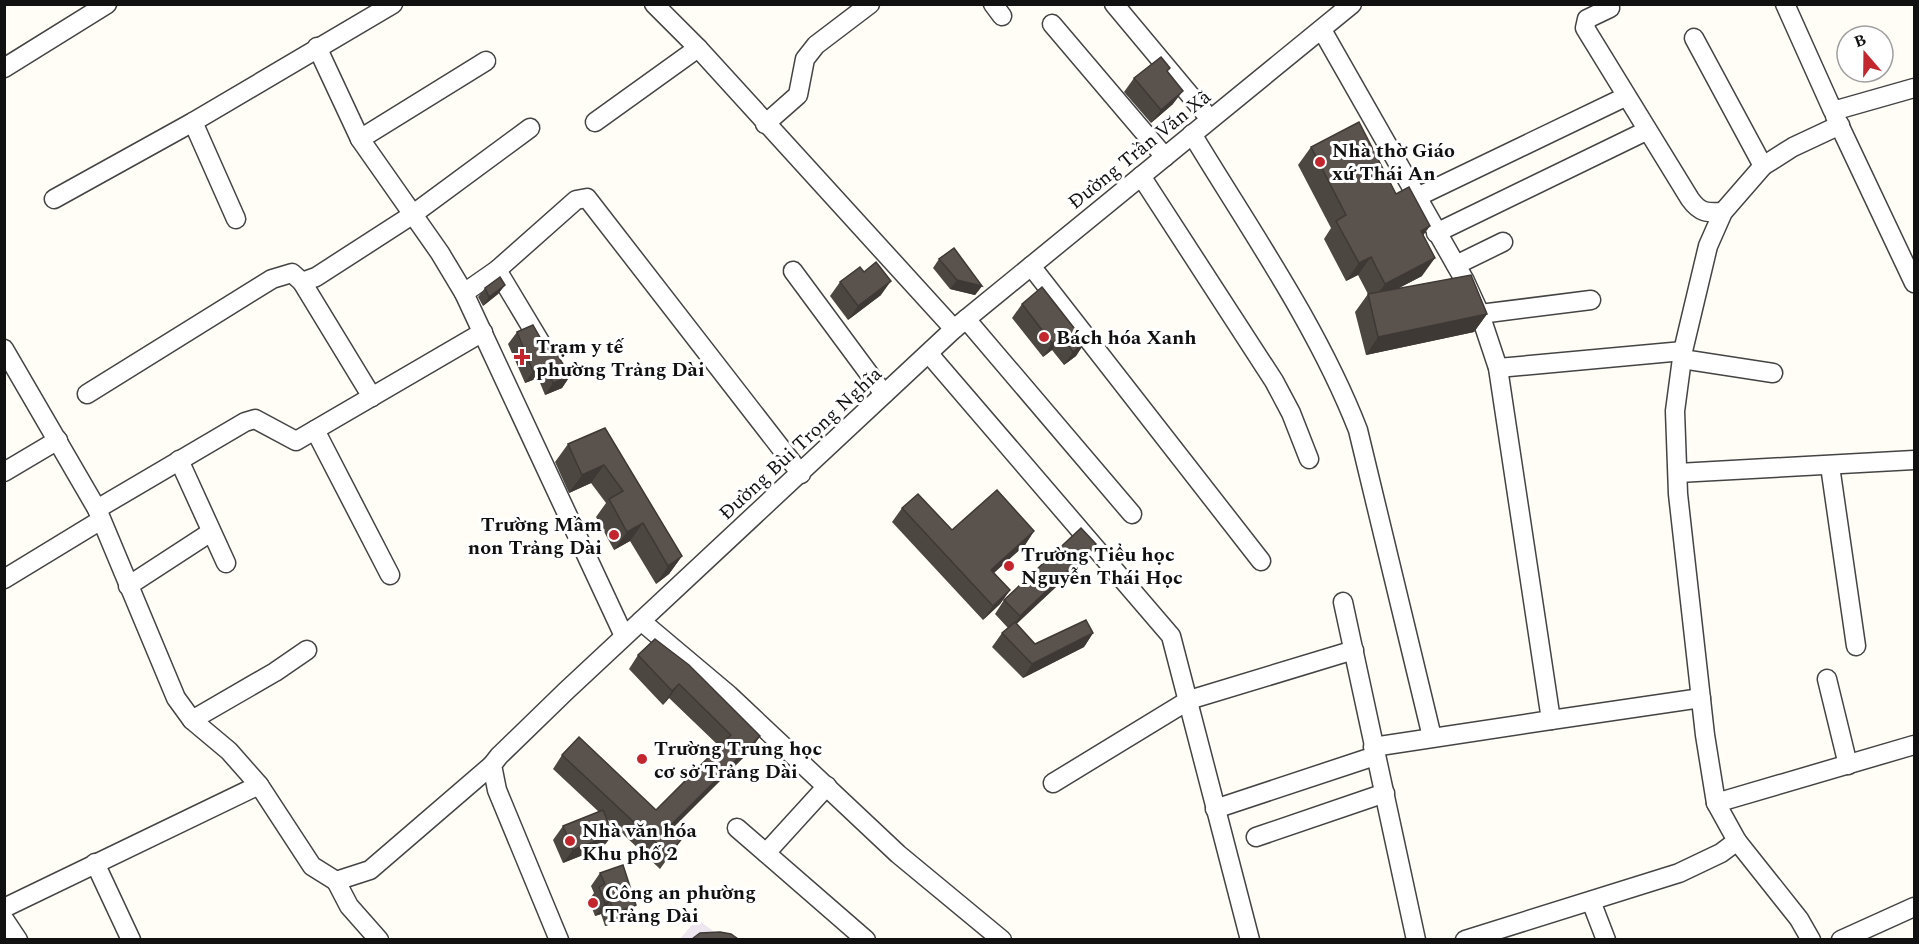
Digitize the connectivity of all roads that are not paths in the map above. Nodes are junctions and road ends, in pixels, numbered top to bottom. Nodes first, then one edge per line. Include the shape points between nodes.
1 (107, 4) edge
2 (393, 4) edge
3 (654, 4) edge
4 (870, 4) edge
5 (1114, 4) edge
6 (1352, 4) edge
7 (1785, 4) edge
8 (1610, 8) dead end
9 (1327, 18) edge
10 (1052, 24) dead end
11 (1694, 38) dead end
12 (317, 47) junction
13 (698, 48) junction
14 (486, 61) dead end
15 (4, 69) edge
16 (1914, 88) edge
17 (1625, 97) junction
18 (1836, 118) junction
19 (1210, 119) junction
20 (193, 122) junction
21 (595, 122) dead end
22 (765, 124) junction
23 (530, 128) dead end
24 (1646, 131) junction
25 (1192, 134) junction
26 (360, 139) junction
27 (1165, 157) junction
28 (1763, 166) junction
29 (1141, 176) junction
30 (1415, 198) junction
31 (54, 199) dead end
32 (1723, 212) junction
33 (412, 215) junction
34 (236, 219) dead end
35 (1436, 233) junction
36 (1503, 242) dead end
37 (1909, 257) edge
38 (1456, 265) junction
39 (1031, 266) junction
40 (497, 270) junction
41 (794, 271) dead end
42 (302, 282) junction
43 (1914, 284) edge
44 (464, 293) junction
45 (1591, 300) dead end
46 (1480, 314) junction
47 (960, 324) junction
48 (483, 332) junction
49 (542, 345) edge
50 (4, 349) edge
51 (928, 354) junction
52 (1683, 355) junction
53 (1498, 368) junction
54 (1773, 373) dead end
55 (87, 394) dead end
56 (884, 394) junction
57 (372, 397) junction
58 (315, 430) junction
59 (58, 440) junction
60 (1309, 459) dead end
61 (179, 460) junction
62 (1914, 460) edge
63 (1830, 466) junction
64 (4, 472) edge
65 (1678, 473) junction
66 (801, 474) junction
67 (99, 514) junction
68 (1132, 514) dead end
69 (211, 532) junction
70 (1261, 561) dead end
71 (226, 563) dead end
72 (390, 575) dead end
73 (4, 579) edge
74 (128, 586) junction
75 (1343, 602) dead end
76 (641, 621) junction
77 (624, 636) junction
78 (1856, 646) dead end
79 (307, 650) dead end
80 (1354, 651) junction
81 (1827, 679) dead end
82 (1701, 698) junction
83 (1189, 700) junction
84 (192, 720) junction
85 (1551, 720) junction
86 (1432, 737) junction
87 (1914, 745) edge
88 (1374, 751) junction
89 (492, 765) junction
90 (1848, 765) junction
91 (1053, 783) dead end
92 (258, 785) junction
93 (827, 786) junction
94 (1385, 793) junction
95 (1716, 803) junction
96 (1215, 809) junction
97 (737, 828) dead end
98 (1256, 837) dead end
99 (1737, 841) junction
100 (766, 853) junction
101 (95, 863) junction
102 (336, 881) junction
103 (1591, 902) junction
104 (1914, 907) edge
105 (4, 908) edge
106 (4, 919) edge
107 (18, 939) edge
108 (130, 939) edge
109 (379, 939) edge
110 (559, 939) edge
111 (866, 939) edge
112 (1002, 939) edge
113 (1250, 939) edge
114 (1416, 939) edge
115 (1465, 939) edge
116 (1606, 939) edge
117 (1811, 939) edge
118 (1841, 939) edge

1 - 15 street
2 - 12 street
3 - 13 street
4 - 22 street via 816,45 806,58 798,95
5 - 19 street
6 - 9 street, Đường Trần Văn Xã
7 - 18 street
8 - 17 street via 1587,19 1585,28
9 - 19 street, Đường Trần Văn Xã
9 - 30 street
10 - 27 street
11 - 28 street
12 - 20 street
12 - 26 street
13 - 21 street
13 - 22 street
14 - 26 street
16 - 18 street
17 - 24 street
17 - 30 street
18 - 28 street
18 - 37 street
19 - 25 street, Đường Trần Văn Xã
20 - 31 street
20 - 34 street
22 - 47 street
23 - 33 street
24 - 32 street via 1698,210
24 - 35 street
25 - 27 street, Đường Trần Văn Xã
25 - 86 street via 1313,334 1359,430
26 - 33 street
27 - 29 street, Đường Trần Văn Xã
28 - 32 street
29 - 39 street, Đường Trần Văn Xã
29 - 60 street via 1274,381
30 - 35 street
32 - 52 street via 1708,246
33 - 42 street via 316,277
33 - 44 street
35 - 38 street
36 - 38 street
37 - 43 street
38 - 46 street
39 - 47 street, Đường Trần Văn Xã
39 - 70 street
40 - 44 street
40 - 49 street
40 - 66 street via 576,200 587,198
41 - 56 street
42 - 55 street via 292,273 272,279
42 - 57 street
44 - 48 street
45 - 46 street
46 - 53 street
47 - 51 street, Đường Bùi Trọng Nghĩa
47 - 68 street
48 - 57 street
48 - 77 street
50 - 59 street
51 - 56 street, Đường Bùi Trọng Nghĩa
51 - 83 street via 1158,618 1171,636
52 - 53 street
52 - 54 street
52 - 65 street via 1675,411
53 - 85 street
56 - 66 street, Đường Bùi Trọng Nghĩa
57 - 58 street
58 - 61 street via 296,441 255,419
58 - 72 street
59 - 64 street
59 - 67 street
61 - 67 street
61 - 69 street
62 - 63 street
63 - 65 street
63 - 78 street
65 - 82 street
66 - 76 street, Đường Bùi Trọng Nghĩa
67 - 73 street
67 - 74 street
69 - 71 street
69 - 74 street
74 - 84 street via 176,698
75 - 80 street
76 - 77 street, Đường Bùi Trọng Nghĩa
76 - 93 street via 729,695
77 - 89 street, Đường Bùi Trọng Nghĩa
79 - 84 street
80 - 83 street
80 - 88 street
81 - 90 street
82 - 85 street
82 - 95 street
83 - 91 street
83 - 96 street
84 - 92 street via 229,751
85 - 86 street
86 - 88 street
87 - 90 street
88 - 94 street
88 - 96 street
89 - 102 street, Đường Bùi Trọng Nghĩa via 370,870
89 - 110 street via 503,806
90 - 95 street
92 - 101 street
92 - 102 street via 312,866
93 - 100 street
93 - 112 street via 898,854
94 - 98 street
94 - 114 street
95 - 99 street
96 - 113 street
97 - 100 street
99 - 103 street via 1679,873
99 - 117 street
100 - 111 street
101 - 105 street
101 - 108 street
102 - 109 street via 350,906
103 - 115 street
103 - 116 street
104 - 118 street
106 - 107 street

